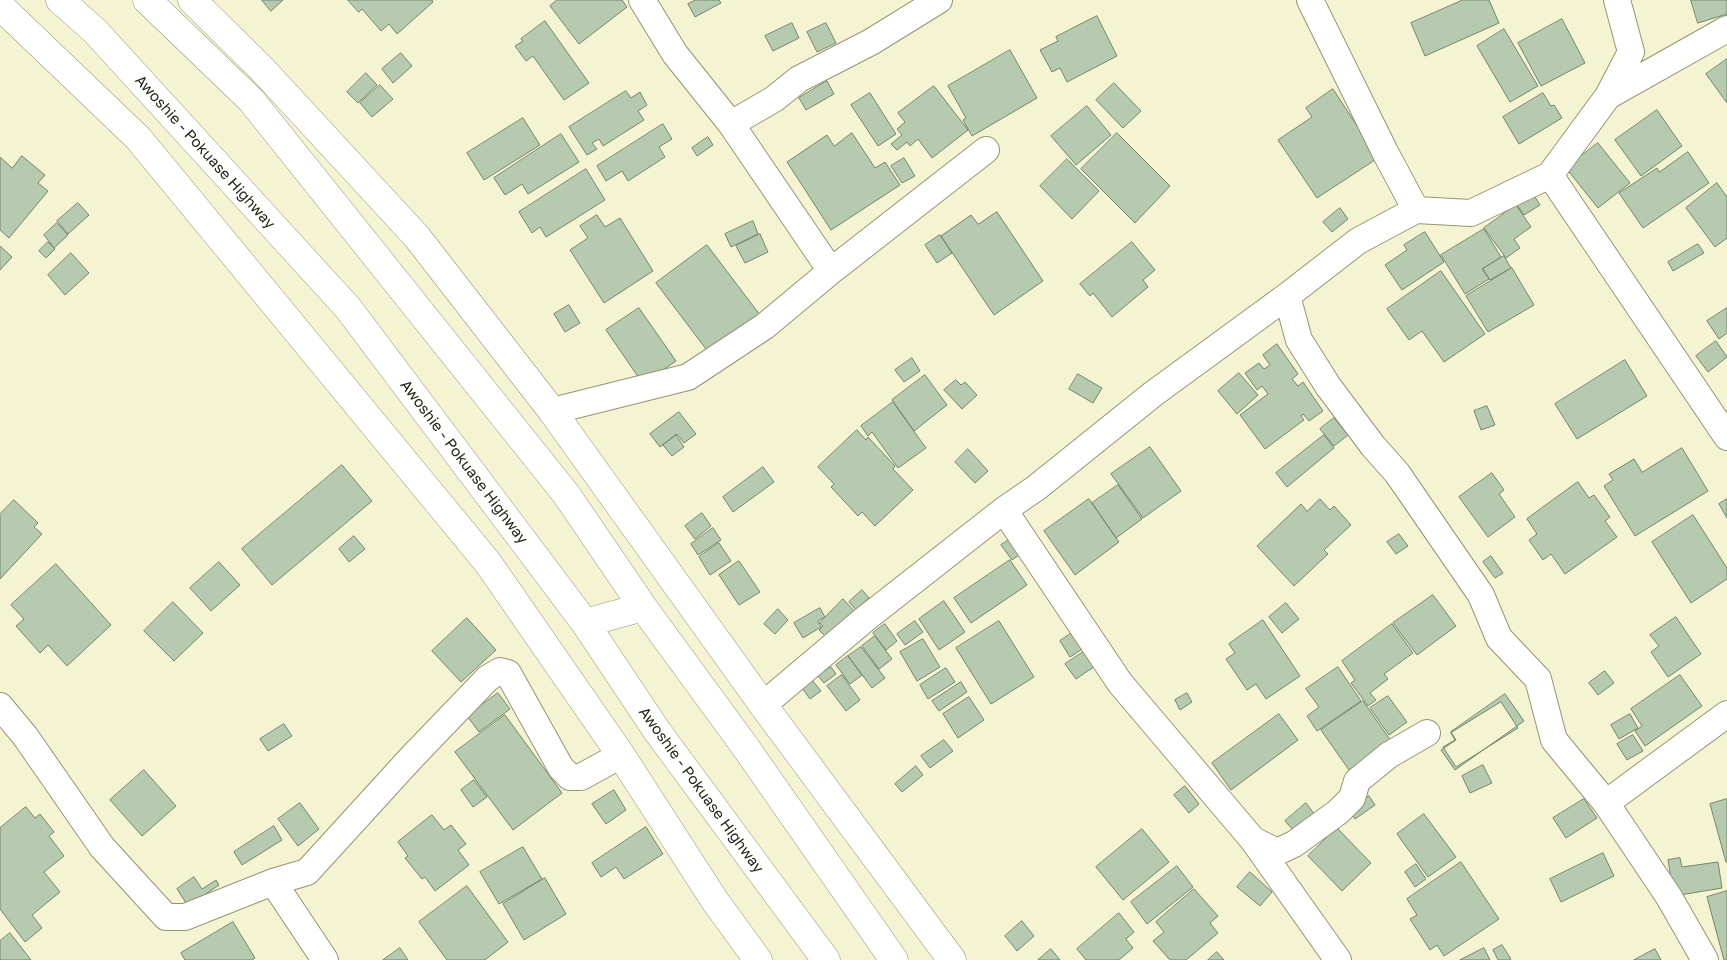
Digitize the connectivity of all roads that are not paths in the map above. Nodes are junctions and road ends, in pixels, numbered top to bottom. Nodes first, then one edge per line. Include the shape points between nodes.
1 (60, 0) edge
2 (147, 0) edge
3 (192, 0) edge
4 (642, 0) edge
5 (939, 0) edge
6 (1310, 0) edge
7 (1617, 0) edge
8 (0, 6) edge
9 (1727, 29) edge
10 (1608, 96) junction
11 (731, 124) junction
12 (986, 150) dead end
13 (1550, 175) junction
14 (1416, 210) junction
15 (831, 270) junction
16 (1287, 296) junction
17 (552, 411) junction
18 (1727, 437) edge
19 (1004, 510) junction
20 (643, 607) junction
21 (585, 623) junction
22 (763, 705) junction
23 (0, 706) edge
24 (1727, 714) edge
25 (1427, 733) dead end
26 (621, 755) junction
27 (1606, 802) junction
28 (1253, 840) junction
29 (273, 882) junction
30 (325, 960) edge
31 (758, 960) edge
32 (826, 960) edge
33 (894, 960) edge
34 (952, 960) edge
35 (1338, 960) edge
36 (1705, 960) edge

1 - 21 main road, Awoshie - Pokuase Highway via 95,31 348,308
2 - 20 main road via 251,100 566,494
3 - 17 main road via 262,69 417,237
4 - 11 street via 675,54
5 - 11 street via 871,42 800,79 774,99
6 - 14 street
7 - 10 street via 1631,52
8 - 26 main road via 138,138 488,563
9 - 10 street
10 - 13 street
11 - 15 street
12 - 15 street
13 - 14 street via 1471,213
13 - 18 street
14 - 16 street via 1358,241
15 - 17 street via 765,326 688,377
16 - 19 street via 1153,394
16 - 27 street via 1304,348 1328,386 1397,473 1481,595 1499,638 1538,679 1554,740
17 - 22 main road
19 - 22 street via 865,619
19 - 28 street via 1120,683
20 - 21 main road
20 - 33 main road
21 - 32 main road, Awoshie - Pokuase Highway via 656,731
22 - 34 main road
23 - 29 street via 25,736 102,847 166,917 185,917
24 - 27 street
25 - 28 street via 1390,754 1357,781 1352,798 1294,844 1277,852
26 - 29 street via 581,777 570,777 561,768 508,673 500,670 488,678 418,751 307,872
26 - 31 main road via 715,901
27 - 36 street via 1669,897
28 - 35 street
29 - 30 street

